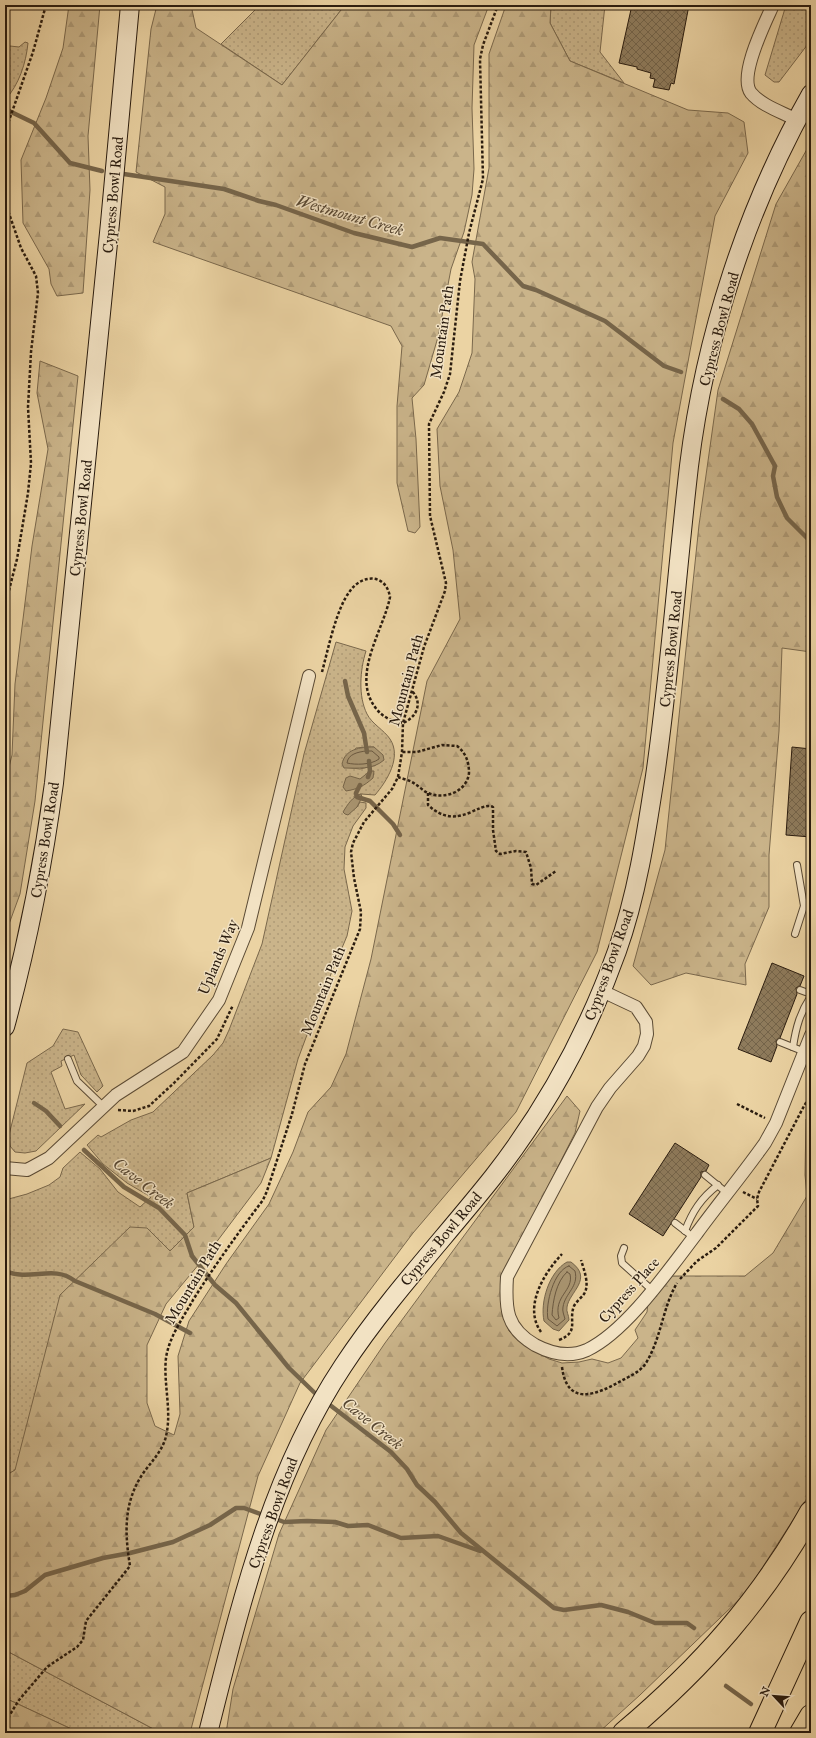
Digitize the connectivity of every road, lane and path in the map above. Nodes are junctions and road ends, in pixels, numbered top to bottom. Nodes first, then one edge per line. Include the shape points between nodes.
1 (46, 5) edge
2 (130, 5) edge
3 (498, 5) edge
4 (773, 5) edge
5 (811, 94) edge
6 (797, 120) junction
7 (5, 132) edge
8 (5, 202) edge
9 (5, 606) edge
10 (369, 662) dead end
11 (309, 676) dead end
12 (412, 691) junction
13 (403, 723) junction
14 (402, 752) junction
15 (398, 777) junction
16 (428, 793) junction
17 (797, 865) dead end
18 (556, 870) dead end
19 (804, 906) junction
20 (811, 906) edge
21 (795, 934) dead end
22 (800, 990) dead end
23 (602, 991) junction
24 (811, 995) edge
25 (5, 1027) edge
26 (811, 1035) edge
27 (780, 1042) dead end
28 (793, 1047) junction
29 (805, 1052) junction
30 (68, 1059) dead end
31 (811, 1096) edge
32 (737, 1104) dead end
33 (103, 1106) junction
34 (776, 1123) junction
35 (5, 1168) edge
36 (705, 1175) dead end
37 (718, 1185) junction
38 (727, 1193) junction
39 (675, 1223) dead end
40 (689, 1234) junction
41 (624, 1248) dead end
42 (562, 1254) dead end
43 (581, 1260) dead end
44 (652, 1290) junction
45 (542, 1334) dead end
46 (553, 1340) dead end
47 (564, 1355) junction
48 (811, 1512) edge
49 (811, 1622) edge
50 (811, 1716) edge
51 (7, 1733) edge
52 (208, 1733) edge
53 (624, 1733) edge
54 (760, 1733) edge
55 (802, 1733) edge

1 - 7 path
2 - 25 street, Cypress Bowl Road via 54,783 32,919
3 - 12 path, Mountain Path via 480,59 483,179 460,281 450,374 429,424 430,516 446,583 445,591 424,647
4 - 6 street via 748,68 746,81 750,92 759,100
5 - 6 street, Cypress Bowl Road
6 - 23 street, Cypress Bowl Road via 752,217 718,320 702,390 690,464 670,658 649,815 631,907
8 - 9 path via 21,248 36,276 38,292 28,407 31,463 29,486 17,559
10 - 13 path via 368,696 380,714 389,720
11 - 33 street, Uplands Way via 248,928 219,1000 183,1052
12 - 13 path, Mountain Path
12 - 13 path via 416,696 417,710 414,716
13 - 14 path, Mountain Path
14 - 15 path, Mountain Path
14 - 16 path via 417,752 450,744 462,750 469,768 465,787 451,793
15 - 16 path via 414,782
15 - 51 path, Mountain Path via 392,789 358,830 351,852 361,912 360,929 305,1064 267,1191 210,1272 180,1322 166,1357 167,1431 158,1455 142,1475 132,1495 126,1516 130,1566 86,1621 83,1640 47,1667 19,1700 9,1716
16 - 18 path via 428,805 442,815 459,817 485,806 493,807 496,851 500,854 526,852 532,884 536,885
17 - 19 lane
19 - 20 lane
19 - 21 lane
22 - 24 lane
23 - 47 street via 633,1005 640,1011 647,1030 644,1046 597,1107 507,1277 508,1312 514,1329 542,1348
23 - 52 street, Cypress Bowl Road via 582,1034 522,1137 490,1180 396,1292 342,1366 321,1401 285,1475 256,1554
24 - 28 lane via 796,1026
26 - 29 street, Cypress Place
27 - 28 lane
28 - 29 lane
29 - 34 street, Cypress Place
30 - 33 lane via 77,1081
31 - 47 path via 759,1192 758,1206 716,1248 697,1261 677,1284 666,1305 658,1338 642,1368 603,1391 579,1394 572,1391 565,1382 562,1364
32 - 34 path
33 - 35 street, Uplands Way via 42,1162 27,1170
34 - 38 street, Cypress Place via 765,1143
36 - 37 lane
37 - 38 lane
37 - 40 lane via 704,1196 691,1214
38 - 40 street, Cypress Place
39 - 40 lane
40 - 44 street, Cypress Place
41 - 44 lane via 622,1263
42 - 45 path via 545,1276 536,1301 534,1319
43 - 46 path via 585,1271 586,1290 574,1307 570,1333 565,1338
44 - 47 street, Cypress Place via 611,1335 586,1350
48 - 53 highway via 781,1563 739,1619 694,1670
49 - 54 highway
50 - 55 highway

